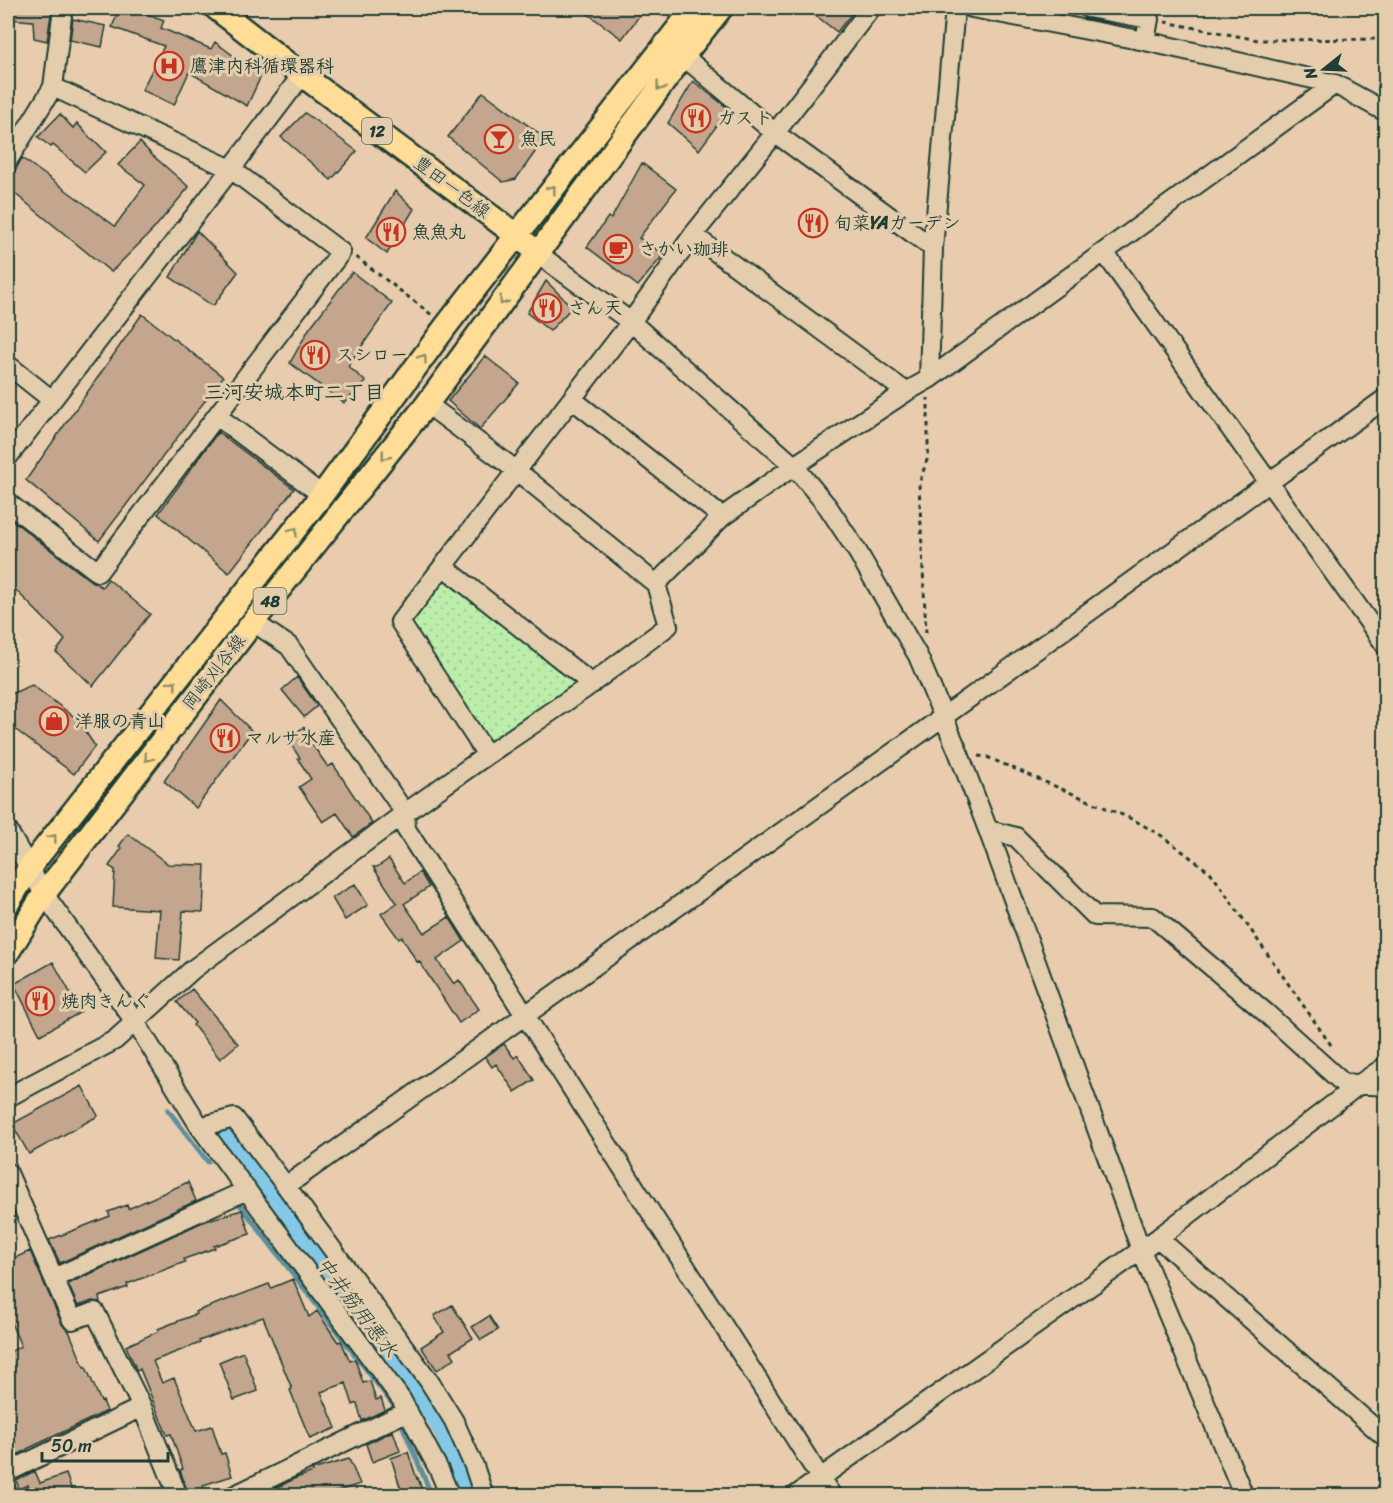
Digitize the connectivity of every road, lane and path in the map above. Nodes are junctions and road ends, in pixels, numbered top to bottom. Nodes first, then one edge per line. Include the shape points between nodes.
1 (63, 8) edge
2 (216, 8) edge
3 (694, 8) edge
4 (721, 8) edge
5 (871, 8) edge
6 (954, 8) edge
7 (972, 8) edge
8 (1088, 8) edge
9 (1149, 19) junction
10 (1386, 39) edge
11 (1145, 41) junction
12 (683, 56) junction
13 (302, 75) junction
14 (1335, 84) junction
15 (53, 87) junction
16 (1386, 112) edge
17 (775, 133) junction
18 (8, 160) edge
19 (231, 169) junction
20 (516, 235) junction
21 (693, 235) junction
22 (933, 249) junction
23 (341, 252) junction
24 (1104, 252) junction
25 (537, 254) junction
26 (631, 322) junction
27 (446, 326) junction
28 (8, 364) edge
29 (929, 379) junction
30 (906, 392) junction
31 (1386, 398) edge
32 (572, 399) junction
33 (52, 400) junction
34 (427, 404) junction
35 (217, 416) junction
36 (8, 458) edge
37 (794, 466) junction
38 (517, 471) junction
39 (1268, 482) junction
40 (322, 495) junction
41 (8, 503) edge
42 (722, 517) junction
43 (444, 567) junction
44 (656, 584) junction
45 (253, 622) junction
46 (1386, 646) edge
47 (918, 656) junction
48 (591, 684) junction
49 (943, 717) junction
50 (959, 754) junction
51 (487, 755) junction
52 (405, 813) junction
53 (988, 830) junction
54 (8, 831) edge
55 (29, 868) junction
56 (44, 894) junction
57 (8, 903) edge
58 (8, 952) edge
59 (524, 1015) junction
60 (136, 1023) junction
61 (1338, 1055) dead end
62 (1386, 1066) edge
63 (1361, 1083) junction
64 (1386, 1086) edge
65 (8, 1097) edge
66 (200, 1127) junction
67 (8, 1173) edge
68 (286, 1186) junction
69 (247, 1190) junction
70 (1158, 1238) junction
71 (1141, 1250) junction
72 (54, 1278) junction
73 (429, 1382) junction
74 (404, 1405) junction
75 (142, 1407) junction
76 (1386, 1438) edge
77 (8, 1472) edge
78 (820, 1477) junction
79 (178, 1496) edge
80 (233, 1496) edge
81 (450, 1496) edge
82 (484, 1496) edge
83 (795, 1496) edge
84 (832, 1496) edge
85 (1244, 1496) edge

1 - 15 street
2 - 13 main road, 豊田一色線 / 12
20 -> 3 main road
4 - 12 main road
5 - 17 street
6 - 22 street
7 - 11 street
8 - 9 street
9 - 10 path via 1258,40
9 - 11 street
11 - 14 street
12 - 17 street
12 -> 25 main road
13 - 19 street
13 - 20 main road, 豊田一色線 / 12
14 - 16 street
14 - 24 street
15 - 18 street
15 - 19 street
17 - 21 street
17 - 22 street
19 - 23 street
19 - 33 street
20 - 25 main road, 豊田一色線 / 12
20 - 27 main road, 岡崎刈谷線 / 48
21 - 26 street
21 - 30 street
22 - 29 street
23 - 27 path via 351,253
23 - 35 street
24 - 29 street
24 - 39 street
25 - 26 street
25 -> 34 main road, 岡崎刈谷線 / 48
26 - 32 street
26 - 37 street
40 -> 27 main road, 岡崎刈谷線 / 48
28 - 33 street
29 - 30 street
29 - 47 path via 928,457 919,484 926,638
30 - 37 street
31 - 39 street
32 - 38 street
32 - 42 street
33 - 36 street
34 - 38 street
34 -> 45 main road, 岡崎刈谷線 / 48
35 - 40 street
35 - 41 street via 98,572
37 - 42 street
37 - 47 street via 857,551
38 - 43 street
38 - 44 street
39 - 46 street
39 - 49 street
55 -> 40 main road, 岡崎刈谷線 / 48
42 - 44 street
43 - 48 street
43 - 51 street via 400,622
44 - 48 street via 668,626
45 - 52 street via 289,646
45 -> 56 main road, 岡崎刈谷線 / 48
47 - 49 street
48 - 51 street
49 - 50 street
49 - 59 street
50 - 53 street
50 - 61 path via 987,757 1134,819 1210,873
51 - 52 street
52 - 59 street via 406,829
52 - 60 street via 192,970
53 - 63 street via 1016,837 1095,916 1153,917 1343,1083
53 - 71 street
54 - 55 street
55 - 56 street
55 - 57 main road, 岡崎刈谷線 / 48
56 - 58 main road, 岡崎刈谷線 / 48
56 - 60 street
59 - 68 street
59 - 78 street
60 - 65 street via 115,1040
60 - 66 street
62 - 63 street
63 - 64 street
63 - 70 street
66 - 68 street via 234,1118
66 - 69 street
67 - 72 street
68 - 73 street
69 - 72 street
69 - 74 street
70 - 71 street
70 - 76 street
71 - 78 street
71 - 85 street
72 - 75 street via 72,1320 95,1312
73 - 74 street
73 - 82 street via 454,1421
74 - 80 street
74 - 81 street
75 - 77 street
75 - 79 street
78 - 83 street
78 - 84 street

